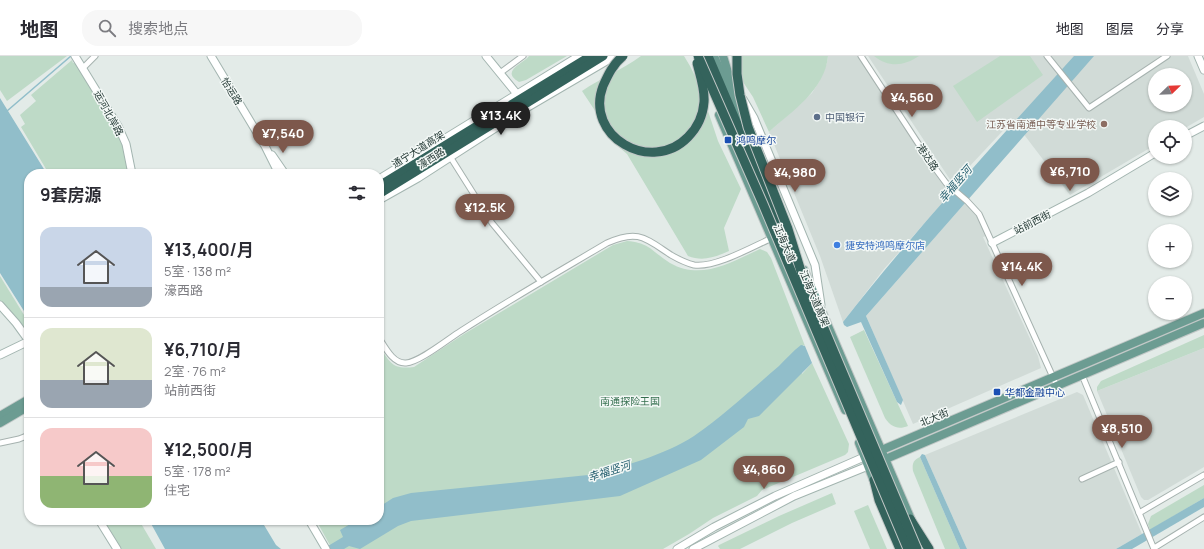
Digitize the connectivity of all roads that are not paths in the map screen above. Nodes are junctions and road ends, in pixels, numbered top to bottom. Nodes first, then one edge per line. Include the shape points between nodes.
1 (75, 56) edge
2 (95, 56) edge
3 (211, 56) edge
4 (486, 56) edge
5 (523, 56) edge
6 (579, 56) edge
7 (590, 56) edge
8 (603, 56) edge
9 (615, 56) edge
10 (623, 56) edge
11 (694, 56) edge
12 (698, 56) edge
13 (708, 56) edge
14 (723, 56) edge
15 (737, 56) edge
16 (861, 56) edge
17 (1047, 56) edge
18 (1167, 56) edge
19 (1198, 56) edge
20 (716, 60) edge
21 (81, 65) junction
22 (1204, 70) edge
23 (500, 73) junction
24 (729, 74) junction
25 (517, 94) junction
26 (740, 118) junction
27 (1204, 126) edge
28 (1192, 132) edge
29 (460, 140) junction
30 (265, 146) junction
31 (1148, 157) edge
32 (450, 158) junction
33 (131, 169) edge
34 (276, 169) edge
35 (282, 169) edge
36 (384, 176) edge
37 (384, 183) edge
38 (384, 191) edge
39 (384, 197) edge
40 (772, 238) junction
41 (992, 243) junction
42 (804, 281) junction
43 (541, 282) junction
44 (0, 305) edge
45 (822, 312) junction
46 (1204, 313) edge
47 (1204, 323) edge
48 (24, 334) edge
49 (24, 343) edge
50 (384, 346) edge
51 (0, 355) edge
52 (1082, 375) junction
53 (1054, 378) junction
54 (1057, 386) junction
55 (24, 401) edge
56 (24, 409) edge
57 (0, 416) edge
58 (0, 423) edge
59 (24, 437) edge
60 (0, 442) edge
61 (881, 450) junction
62 (864, 457) junction
63 (885, 459) junction
64 (1119, 462) junction
65 (868, 466) junction
66 (1204, 475) edge
67 (1082, 479) dead end
68 (874, 480) junction
69 (1139, 513) junction
70 (1204, 517) edge
71 (910, 519) joint
72 (102, 525) edge
73 (312, 525) edge
74 (703, 546) edge
75 (929, 548) edge
76 (1154, 548) edge
77 (117, 549) edge
78 (326, 549) edge
79 (677, 549) edge
80 (693, 549) edge
81 (895, 549) edge
82 (900, 549) edge
83 (903, 549) edge
84 (908, 549) edge
85 (917, 549) edge

1 - 21 street, 运河北岸路
2 - 21 street
3 - 30 street, 怡运路
4 - 23 street
5 - 23 street
6 - 25 street, 濠西路
7 - 29 highway, 通宁大道高架
8 - 29 highway, 通宁大道高架
9 - 32 street, 濠西路 via 528,107
10 - 11 highway, bridge via 605,81 601,112 608,129 620,142 631,149 651,153 672,149 684,142 699,123 704,102
11 - 40 main road, 江海大道
12 - 84 highway, 江海大道高架, bridge via 764,204
13 - 42 highway, 江海大道高架, bridge
14 - 24 main road
15 - 42 highway, bridge via 740,95 748,127 788,229
16 - 41 street, 港达路 via 946,183 978,214
17 - 18 street via 1088,108
19 - 22 street
20 - 24 street
20 - 26 main road, 江海大道
21 - 33 street, 运河北岸路 via 118,126 126,144
23 - 25 street
24 - 26 main road
24 - 45 street via 754,118 815,265
25 - 36 street, 濠西路
26 - 45 main road, 江海大道
27 - 28 street
29 - 37 highway, 通宁大道高架
29 - 38 highway, 通宁大道高架
30 - 34 street, 怡运路
30 - 35 street, 怡运路
31 - 41 street, 站前西街 via 1088,193
32 - 39 street, 濠西路
32 - 43 street via 492,223
40 - 43 street via 720,261 704,265 675,257 645,238 629,235 607,243
40 - 62 main road, 江海大道
41 - 53 street, 港达路
42 - 85 highway, 江海大道高架, bridge
43 - 50 street via 417,359 398,363
44 - 48 street
45 - 61 main road, 江海大道
46 - 53 main road, 北大街
47 - 52 main road, 北大街
49 - 51 street
52 - 54 main road, 北大街
52 - 64 street
53 - 54 street, 港达路
53 - 61 main road, 北大街
54 - 63 main road, 北大街
55 - 57 main road
56 - 58 main road
59 - 60 street
61 - 62 main road, 北大街
61 - 63 main road, 江海大道
62 - 65 main road, 江海大道
62 - 79 street, 北大街 via 775,496
63 - 65 main road, 北大街
63 - 71 main road, 江海大道
64 - 67 street
64 - 69 street
65 - 68 main road, 江海大道
65 - 74 street, 北大街 via 794,496
66 - 69 street
68 - 81 main road via 876,502
68 - 82 highway via 879,500
68 - 83 main road, 江海大道
69 - 76 street
70 - 76 street
71 - 75 highway
72 - 77 street
73 - 78 street
74 - 80 street, 北大街

